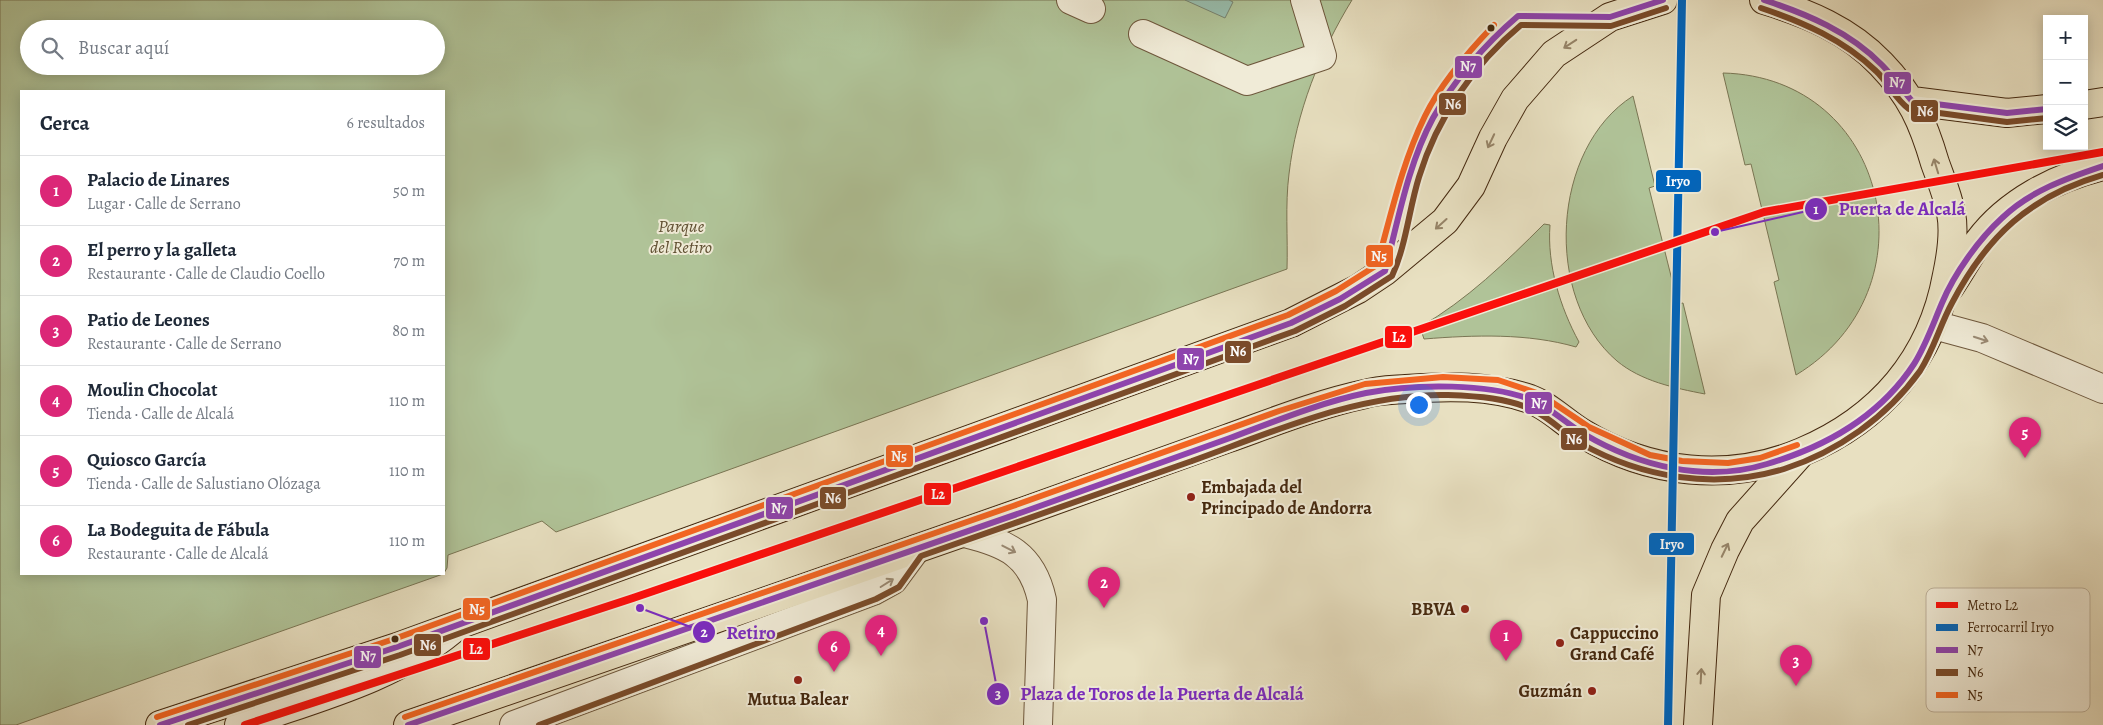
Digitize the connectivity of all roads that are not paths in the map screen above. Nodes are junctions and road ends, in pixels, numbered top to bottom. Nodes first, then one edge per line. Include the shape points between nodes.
1 (1305, 0) edge
2 (1663, 0) edge
3 (1764, 0) edge
4 (1613, 9) edge
5 (1143, 34) dead end
6 (1912, 101) junction
7 (2103, 102) edge
8 (2088, 104) edge
9 (2043, 109) edge
10 (2103, 166) edge
11 (1943, 299) junction
12 (1934, 325) junction
13 (2103, 389) edge
14 (1800, 453) junction
15 (964, 532) junction
16 (916, 549) junction
17 (461, 622) junction
18 (160, 725) edge
19 (238, 725) edge
20 (408, 725) edge
21 (514, 725) edge
22 (1038, 725) edge
23 (1698, 725) edge

1 - 5 street via 1322,56 1247,82
2 - 4 main road
3 - 6 main road via 1806,13 1841,32 1879,61
4 -> 17 main road via 1554,54 1514,99 1471,186 1445,220 1385,270 1352,292 1291,323
6 - 9 main road via 2007,113
11 -> 6 main road via 1951,257 1952,216
7 - 8 main road
10 - 11 main road via 2051,184 2006,213 1980,240
11 - 12 main road
12 -> 13 street via 1990,342
12 - 14 main road via 1912,365 1878,406 1841,434
14 - 15 main road via 1762,466 1729,472 1681,470 1647,463 1585,435 1537,402 1496,389 1443,386 1367,393 1282,419
23 -> 14 main road via 1706,595 1740,521
15 - 16 main road
15 -> 22 street via 990,539 1017,553 1032,569 1039,583 1042,600
16 - 20 main road
21 -> 16 street via 873,591 893,580
17 - 18 main road via 397,647
17 - 19 street via 430,648 404,663

